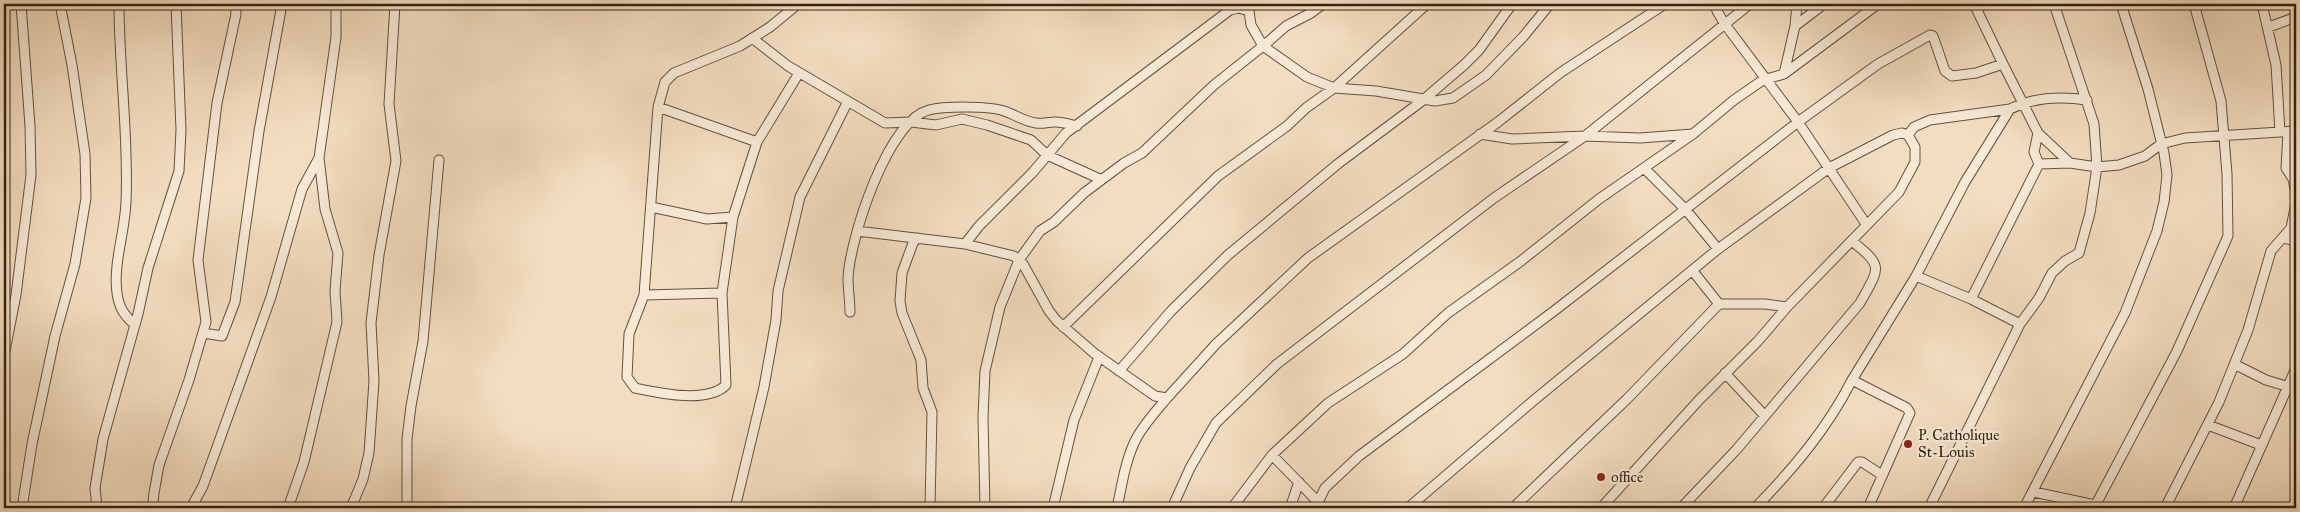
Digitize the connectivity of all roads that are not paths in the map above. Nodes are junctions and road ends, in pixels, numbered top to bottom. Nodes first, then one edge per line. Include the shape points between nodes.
1 (21, 4) edge
2 (60, 4) edge
3 (119, 4) edge
4 (176, 4) edge
5 (235, 4) edge
6 (282, 4) edge
7 (336, 4) edge
8 (395, 4) edge
9 (798, 4) edge
10 (1322, 4) edge
11 (1427, 4) edge
12 (1512, 4) edge
13 (1550, 4) edge
14 (1665, 4) edge
15 (1715, 4) edge
16 (1750, 4) edge
17 (1797, 4) edge
18 (1824, 4) edge
19 (1878, 4) edge
20 (1974, 4) edge
21 (2054, 4) edge
22 (2121, 4) edge
23 (2194, 4) edge
24 (2262, 4) edge
25 (2296, 17) edge
26 (1724, 23) junction
27 (1794, 26) junction
28 (2268, 27) junction
29 (752, 38) junction
30 (1263, 46) junction
31 (2003, 64) junction
32 (799, 73) junction
33 (1784, 74) junction
34 (1768, 79) junction
35 (1334, 88) junction
36 (1422, 100) junction
37 (2087, 100) junction
38 (847, 103) junction
39 (2021, 104) junction
40 (658, 107) junction
41 (2010, 109) junction
42 (911, 122) junction
43 (1798, 122) junction
44 (1077, 126) junction
45 (2288, 132) edge
46 (2038, 133) junction
47 (1480, 134) junction
48 (1693, 134) junction
49 (1908, 135) junction
50 (1586, 136) junction
51 (2225, 136) junction
52 (758, 142) junction
53 (2161, 144) junction
54 (1048, 155) junction
55 (319, 158) junction
56 (439, 160) dead end
57 (2070, 163) junction
58 (2039, 164) junction
59 (2097, 167) junction
60 (1644, 168) junction
61 (1829, 168) junction
62 (1100, 179) junction
63 (2296, 194) edge
64 (2296, 203) edge
65 (651, 207) junction
66 (1686, 210) junction
67 (733, 217) junction
68 (1866, 224) junction
69 (857, 232) junction
70 (917, 238) junction
71 (2283, 238) junction
72 (1852, 240) junction
73 (2296, 242) edge
74 (965, 244) junction
75 (1718, 249) junction
76 (1019, 260) junction
77 (1692, 270) junction
78 (1916, 276) junction
79 (722, 293) junction
80 (644, 295) junction
81 (1970, 299) junction
82 (1719, 304) junction
83 (1787, 307) junction
84 (850, 312) dead end
85 (2020, 324) junction
86 (135, 325) junction
87 (1063, 327) junction
88 (203, 333) junction
89 (4, 356) edge
90 (1099, 357) junction
91 (2234, 364) junction
92 (2296, 368) edge
93 (1120, 371) junction
94 (1725, 373) junction
95 (1852, 380) junction
96 (2292, 387) edge
97 (1166, 398) junction
98 (1764, 415) junction
99 (2208, 425) junction
100 (2261, 446) junction
101 (1272, 455) junction
102 (1882, 475) junction
103 (1300, 482) junction
104 (2034, 492) junction
105 (1321, 505) edge
106 (2095, 507) edge
107 (22, 508) edge
108 (97, 508) edge
109 (157, 508) edge
110 (191, 508) edge
111 (288, 508) edge
112 (351, 508) edge
113 (407, 508) edge
114 (734, 508) edge
115 (930, 508) edge
116 (985, 508) edge
117 (1053, 508) edge
118 (1117, 508) edge
119 (1172, 508) edge
120 (1232, 508) edge
121 (1290, 508) edge
122 (1408, 508) edge
123 (1513, 508) edge
124 (1601, 508) edge
125 (1681, 508) edge
126 (1755, 508) edge
127 (1823, 508) edge
128 (1868, 508) edge
129 (1929, 508) edge
130 (2024, 508) edge
131 (2165, 508) edge
132 (2234, 508) edge

1 - 89 street via 31,176 16,295
2 - 107 street via 85,154 86,198 75,264 32,444
3 - 86 street via 126,202 116,278 119,305
4 - 86 street via 180,171 148,268
5 - 88 street via 230,48 217,103 198,260 206,309
6 - 88 street via 259,131 235,302 222,336
7 - 55 street via 336,37
8 - 112 street via 389,104 396,161 371,323 374,381 369,453
9 - 29 street
10 - 30 street via 1286,26
11 - 35 street
12 - 36 street via 1476,53
13 - 36 street via 1511,50 1469,88 1453,98 1435,102
14 - 47 street via 1560,73
15 - 26 street
16 - 26 street
17 - 27 street
18 - 27 street
19 - 33 street
20 - 31 street
21 - 37 street
22 - 53 street via 2148,89
23 - 51 street via 2221,101
24 - 28 street
25 - 28 street
26 - 34 street
26 - 50 street
27 - 33 street
28 - 45 street
29 - 32 street
29 - 40 street via 674,73 665,82
30 - 35 street via 1307,77
30 - 44 street via 1250,25 1249,11 1242,8 1230,10
30 - 62 street via 1214,85 1142,153
31 - 39 street
31 - 43 street via 1976,73 1952,76 1945,71 1930,35 1878,64
32 - 38 street
32 - 52 street
33 - 34 street
34 - 43 street
34 - 48 street via 1734,100
35 - 36 street via 1376,91
35 - 87 street via 1218,176
36 - 93 street via 1339,163 1228,255 1171,311
37 - 39 street via 2063,96
37 - 59 street via 2094,124
38 - 42 street via 885,123
38 - 114 street via 800,197 778,290 764,387
39 - 41 street
39 - 46 street
40 - 52 street
40 - 65 street
41 - 49 street via 1930,120 1914,127
41 - 78 street via 1965,182
42 - 44 street via 928,110 979,107 1005,111 1034,123
42 - 54 street via 936,125 966,120 1031,140
42 - 69 street via 895,141 878,173
43 - 61 street
43 - 66 street
44 - 54 street
45 - 51 street
45 - 63 street via 2286,168 2293,179
46 - 57 street
46 - 58 street via 2034,152
47 - 50 street via 1512,140
47 - 97 street via 1294,270 1216,344
48 - 50 street via 1640,138
48 - 60 street
49 - 61 street via 1893,135
49 - 68 street via 1915,146 1914,168 1899,192
50 - 119 street via 1494,198 1272,369 1216,423
51 - 53 street via 2185,138
51 - 106 street via 2227,242 2177,351
52 - 67 street
53 - 59 street via 2130,163
53 - 104 street via 2167,166 2166,184 2157,231 2146,262 2125,313
54 - 62 street
54 - 74 street via 978,226
55 - 110 street via 302,189 262,322 203,486
55 - 111 street via 325,209 338,253 337,322 304,462
56 - 113 street via 423,341 410,406
57 - 58 street
57 - 59 street
58 - 81 street
59 - 85 street via 2090,213 2079,253 2052,273 2040,298
60 - 66 street
60 - 101 street via 1448,313 1403,354 1328,403
61 - 68 street
61 - 75 street
62 - 76 street via 1040,231
64 - 71 street via 2290,228
65 - 67 street via 707,219
65 - 80 street
66 - 75 street
66 - 105 street via 1359,456 1325,488
67 - 79 street
68 - 72 street
69 - 70 street
69 - 84 street via 848,278
70 - 74 street
70 - 115 street via 902,273 900,301 921,360 923,388 932,412
71 - 73 street
71 - 91 street via 2271,251 2248,330
72 - 83 street
72 - 98 street via 1875,262 1876,268 1867,291
74 - 76 street via 1005,253
75 - 77 street
76 - 87 street via 1049,311
76 - 116 street via 1000,307 985,371
77 - 82 street
77 - 122 street
78 - 81 street
78 - 95 street
79 - 80 street
79 - 80 street via 726,385 720,392 679,396 635,388 627,377 629,334
81 - 85 street
82 - 83 street
82 - 123 street via 1628,399
83 - 94 street
85 - 129 street
86 - 108 street via 103,439 95,488
87 - 90 street
88 - 109 street via 159,466 153,502
90 - 93 street
90 - 117 street via 1074,420
91 - 96 street via 2266,380
91 - 99 street
92 - 96 street
93 - 97 street via 1155,396
94 - 98 street
94 - 124 street
95 - 102 street via 1910,412
95 - 126 street via 1837,408 1791,471
96 - 100 street
97 - 118 street via 1144,426 1126,462
98 - 125 street
99 - 100 street
99 - 131 street
100 - 132 street
101 - 103 street
101 - 120 street
102 - 127 street via 1858,462
102 - 128 street
103 - 105 street
103 - 121 street
104 - 106 street
104 - 130 street

